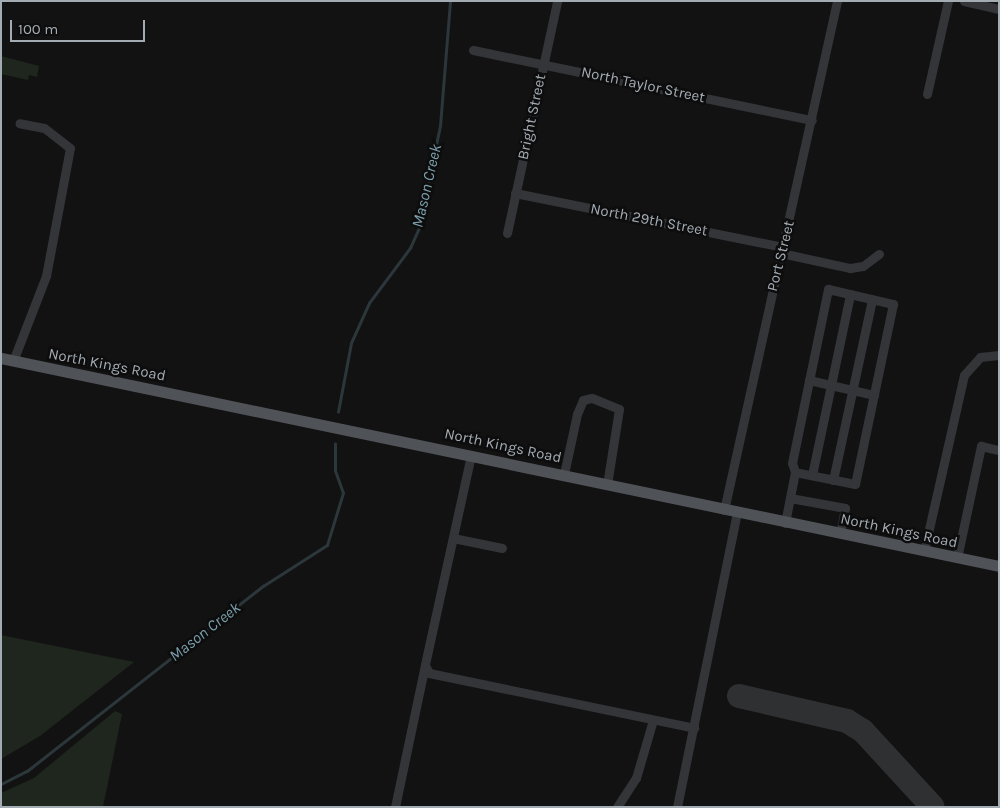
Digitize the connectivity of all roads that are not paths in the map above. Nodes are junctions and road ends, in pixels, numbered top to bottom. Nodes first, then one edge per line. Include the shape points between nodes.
1 (557, 1) edge
2 (837, 1) edge
3 (948, 1) edge
4 (964, 1) edge
5 (999, 8) edge
6 (473, 50) dead end
7 (544, 65) junction
8 (927, 94) dead end
9 (812, 120) junction
10 (19, 123) dead end
11 (516, 193) junction
12 (507, 233) dead end
13 (782, 250) junction
14 (878, 254) dead end
15 (850, 294) junction
16 (872, 299) junction
17 (999, 355) edge
18 (1, 358) edge
19 (13, 361) junction
20 (809, 380) junction
21 (831, 385) junction
22 (852, 391) junction
23 (874, 395) junction
24 (999, 450) edge
25 (471, 455) junction
26 (795, 472) junction
27 (564, 474) junction
28 (812, 475) junction
29 (833, 480) junction
30 (607, 485) junction
31 (790, 498) junction
32 (724, 510) junction
33 (737, 513) junction
34 (786, 523) junction
35 (840, 534) junction
36 (452, 538) junction
37 (502, 548) dead end
38 (924, 551) junction
39 (957, 558) junction
40 (999, 566) edge
41 (425, 665) junction
42 (653, 720) junction
43 (694, 728) junction
44 (395, 807) edge
45 (617, 807) edge
46 (677, 807) edge

1 - 7 street, Bright Street
2 - 9 street, Port Street
3 - 8 street
4 - 5 street
6 - 7 street, North Taylor Street
7 - 9 street, North Taylor Street
7 - 11 street, Bright Street
9 - 13 street, Port Street
10 - 19 street via 44,128 70,148 46,276
11 - 12 street, Bright Street
11 - 13 street, North 29th Street
13 - 14 street, North 29th Street via 850,268 863,266
13 - 32 street, Port Street
15 - 16 street
15 - 20 street via 828,289
15 - 21 street
16 - 22 street
16 - 23 street via 893,304
17 - 38 street via 980,356 964,376
18 - 19 main road, North Kings Road
19 - 25 main road, North Kings Road
20 - 21 street
20 - 26 street via 792,463
21 - 22 street
21 - 28 street
22 - 23 street
22 - 29 street
23 - 29 street via 855,484
24 - 39 street via 980,446
25 - 27 main road, North Kings Road
25 - 36 street
26 - 28 street
26 - 31 street
27 - 30 main road, North Kings Road
27 - 30 street via 577,414 583,400 592,398 619,409
28 - 29 street
30 - 32 main road, North Kings Road
31 - 34 street
31 - 35 street via 845,508
32 - 33 main road, North Kings Road
33 - 34 main road, North Kings Road
33 - 43 street
34 - 35 main road, North Kings Road
35 - 38 main road, North Kings Road
36 - 37 street
36 - 41 street
38 - 39 main road, North Kings Road
39 - 40 main road, North Kings Road
41 - 42 street via 429,673
41 - 44 street
42 - 43 street
42 - 45 street via 636,778
43 - 46 street

